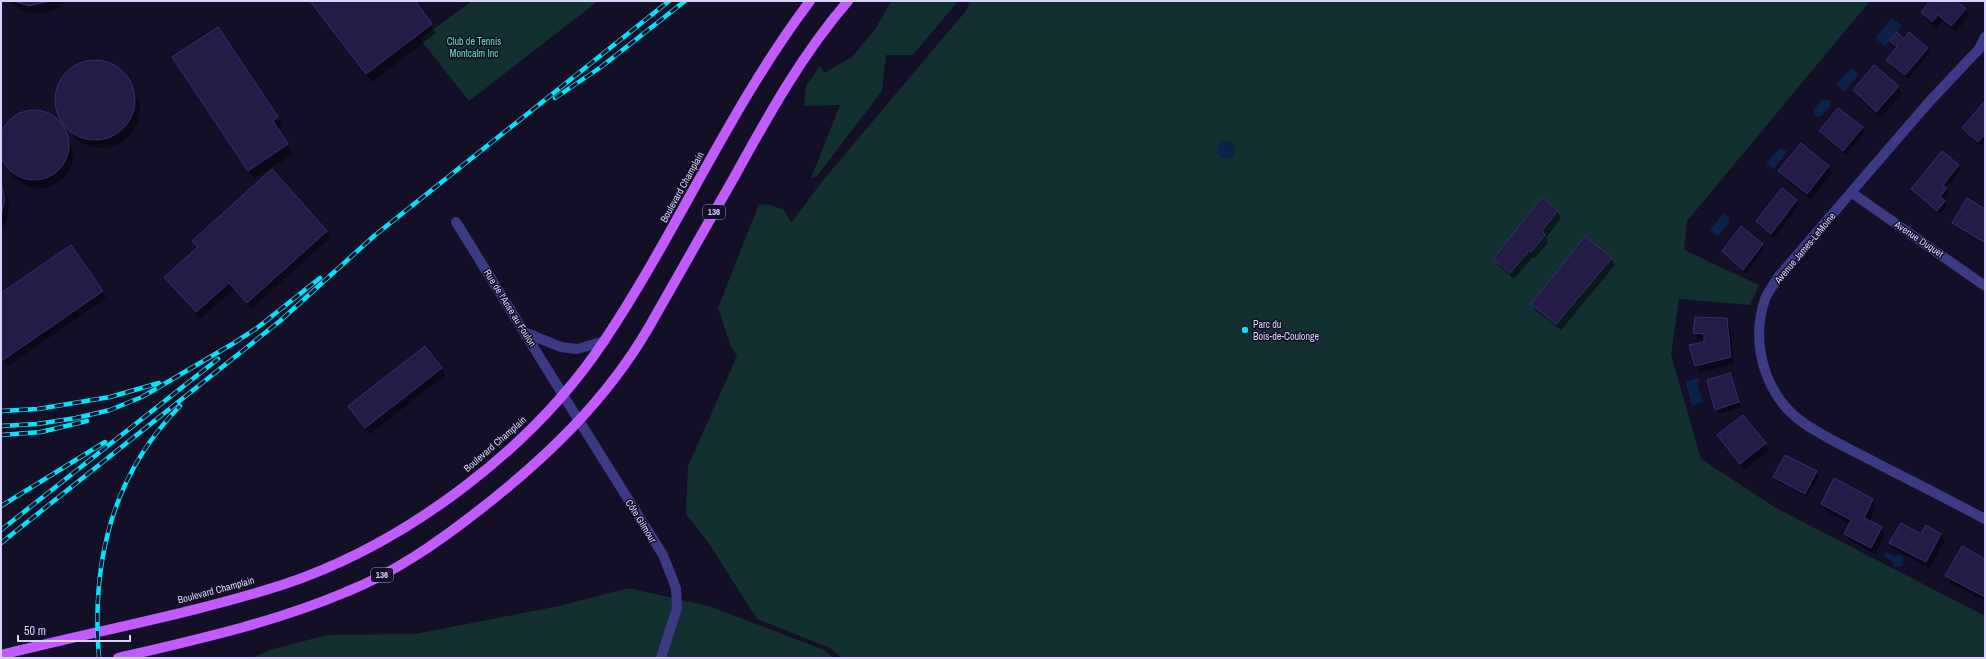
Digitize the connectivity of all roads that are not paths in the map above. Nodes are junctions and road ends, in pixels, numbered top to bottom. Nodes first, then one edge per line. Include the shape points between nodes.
1 (810, 1) edge
2 (848, 1) edge
3 (1985, 37) edge
4 (1982, 52) edge
5 (1852, 193) junction
6 (456, 222) dead end
7 (1985, 286) edge
8 (526, 333) junction
9 (604, 341) junction
10 (563, 395) junction
11 (579, 422) junction
12 (1985, 518) edge
13 (1, 655) edge
14 (118, 658) edge
15 (661, 658) edge

1 - 9 main road, Boulevard Champlain via 768,59 653,262
2 - 11 main road, 136 via 804,60 764,124 633,352
3 - 4 street, Avenue James-LeMoine
4 - 5 street, Avenue James-LeMoine via 1929,102
5 - 7 street, Avenue Duquet
5 - 12 street, Avenue James-LeMoine via 1779,276 1765,298 1759,330 1762,362 1769,383 1786,406 1804,423
6 - 8 street, Rue de l'Anse au Foulon
8 - 9 street via 561,347 577,349
8 - 10 street, Rue de l'Anse au Foulon
9 - 10 main road, Boulevard Champlain via 580,376
10 - 11 street, Côte Gilmour
10 - 13 main road, Boulevard Champlain via 534,426 442,504 379,542 327,567 286,583
11 - 14 main road, 136 via 495,498 432,545 388,572 348,592 303,609 247,626
11 - 15 street, Côte Gilmour via 663,555 676,588 678,608

